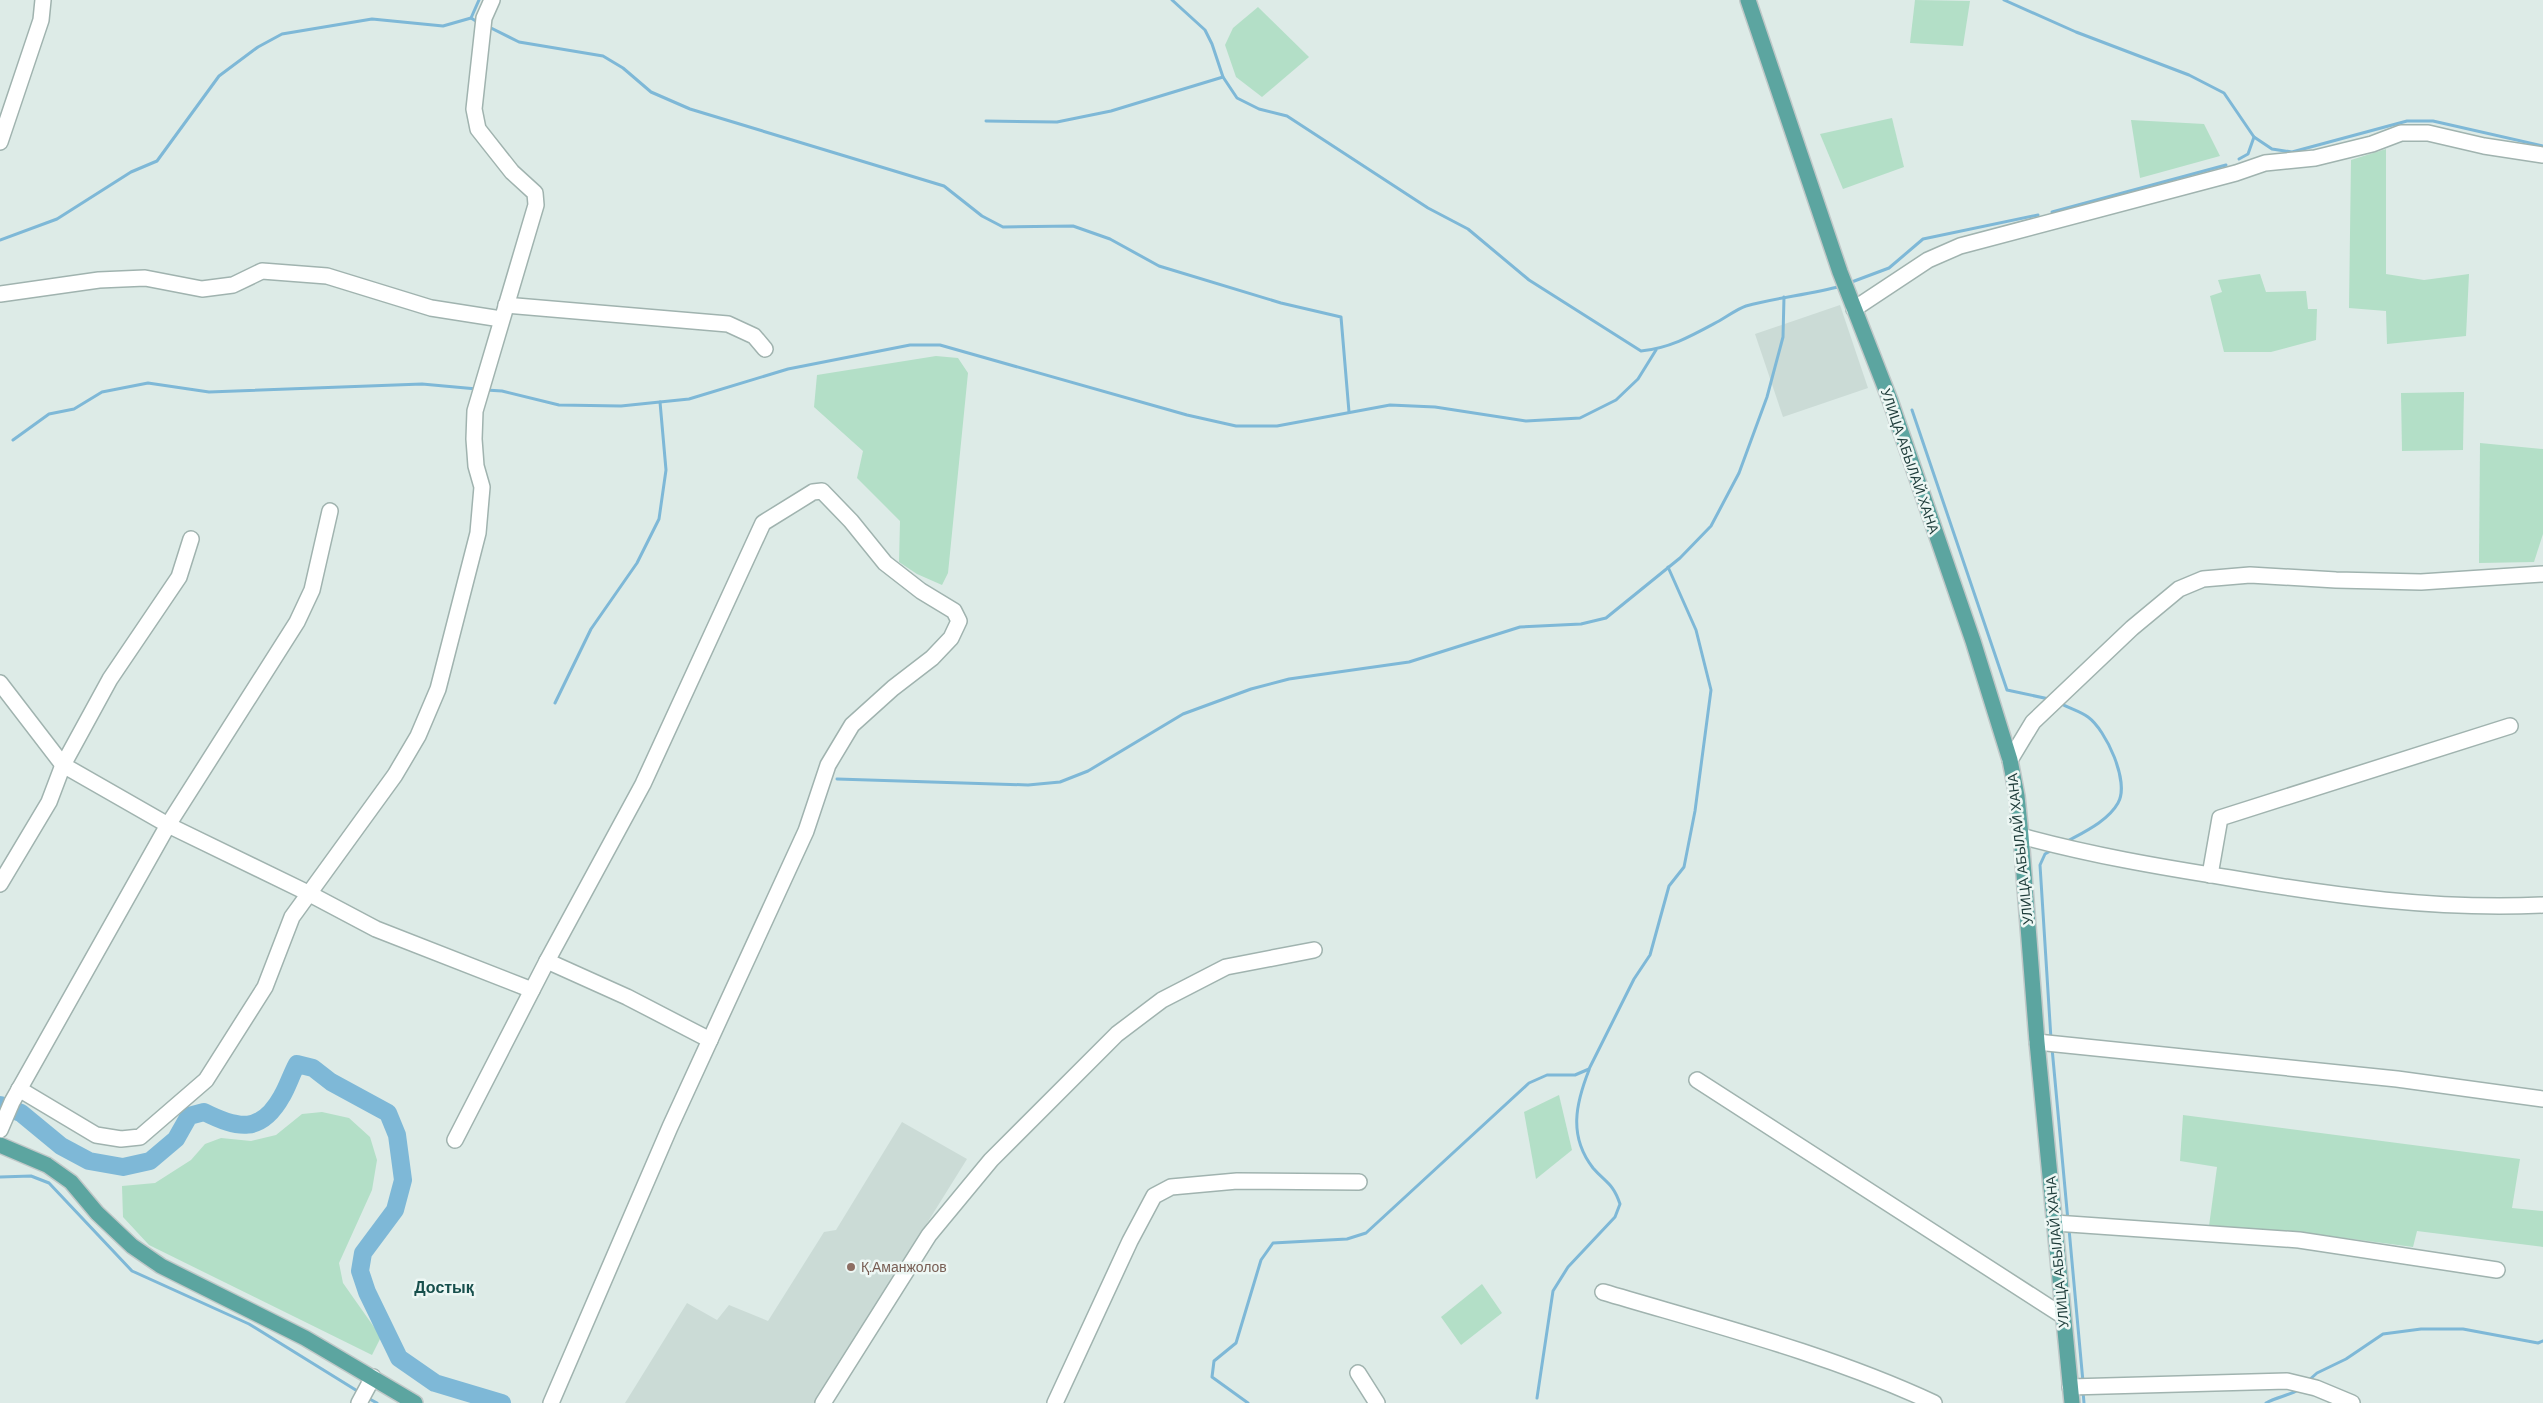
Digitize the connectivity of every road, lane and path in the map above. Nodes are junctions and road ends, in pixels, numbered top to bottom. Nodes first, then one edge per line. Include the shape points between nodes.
1 (43, 0) edge
2 (492, 0) edge
3 (1748, 0) edge
4 (0, 142) edge
5 (2543, 155) edge
6 (0, 294) edge
7 (1854, 309) junction
8 (503, 312) junction
9 (765, 350) dead end
10 (330, 511) dead end
11 (192, 539) dead end
12 (2543, 574) edge
13 (0, 683) edge
14 (2510, 726) dead end
15 (2010, 760) junction
16 (63, 765) junction
17 (168, 824) junction
18 (2021, 836) junction
19 (2210, 875) junction
20 (0, 884) edge
21 (308, 892) junction
22 (2543, 905) edge
23 (1314, 950) dead end
24 (547, 961) junction
25 (532, 990) junction
26 (710, 1040) junction
27 (2037, 1042) junction
28 (1697, 1080) dead end
29 (16, 1096) junction
30 (2543, 1099) edge
31 (2, 1124) edge
32 (455, 1140) dead end
33 (0, 1145) edge
34 (1359, 1182) dead end
35 (2055, 1223) junction
36 (2497, 1270) dead end
37 (1603, 1292) dead end
38 (2063, 1316) junction
39 (1358, 1373) dead end
40 (373, 1377) junction
41 (2070, 1387) junction
42 (359, 1403) edge
43 (415, 1403) edge
44 (551, 1403) edge
45 (823, 1403) edge
46 (1055, 1403) edge
47 (1377, 1403) edge
48 (1934, 1403) edge
49 (2072, 1403) edge
50 (2352, 1403) edge

1 - 4 street via 41,20
2 - 8 street via 484,18 474,110 478,129 512,172 535,193 536,205
3 - 7 main road, УЛИЦА АБЫЛАЙ ХАНА
5 - 7 street via 2428,134 2401,133 2315,158 2265,163 2236,174 1960,246 1928,260
6 - 8 street via 99,280 145,278 202,289 233,285 262,271 327,276 431,308
7 - 15 main road, УЛИЦА АБЫЛАЙ ХАНА via 1890,400 1973,641
8 - 9 street via 728,324 754,336
8 - 21 street via 476,410 476,466 482,487 478,533 438,688 418,736 395,775
10 - 17 street via 312,590 297,622
11 - 16 street via 179,578 110,679
12 - 15 street via 2422,582 2250,575 2203,579 2179,589 2124,634 2033,722
13 - 16 street
14 - 19 street via 2220,818
15 - 18 main road, УЛИЦА АБЫЛАЙ ХАНА
16 - 17 street
16 - 20 street via 49,802
17 - 21 street
17 - 29 street
18 - 19 street via 2081,852
18 - 27 main road, УЛИЦА АБЫЛАЙ ХАНА
19 - 22 street via 2398,903 2468,907
21 - 25 street via 376,929
21 - 29 street via 292,916 265,987 206,1080 140,1137 121,1140 96,1135
23 - 45 street via 1226,967 1162,1000 1117,1034 991,1160 929,1235
24 - 25 street
24 - 26 street
24 - 26 street via 643,784 763,523 813,492 822,491 885,563 921,591 954,610 959,621 951,638 932,658 852,725 828,765 806,831
25 - 32 street
26 - 44 street
27 - 30 street via 2397,1079
27 - 35 main road, УЛИЦА АБЫЛАЙ ХАНА
28 - 38 street
29 - 31 street
33 - 40 main road via 47,1165 70,1182 97,1214 132,1246 161,1266 304,1338
34 - 46 street via 1237,1180 1171,1186 1154,1196
35 - 36 street via 2298,1240
35 - 38 main road, УЛИЦА АБЫЛАЙ ХАНА
37 - 48 street via 1808,1354
38 - 41 main road, УЛИЦА АБЫЛАЙ ХАНА
39 - 47 street
40 - 42 street
40 - 43 main road
41 - 49 main road, УЛИЦА АБЫЛАЙ ХАНА
41 - 50 street via 2287,1381 2316,1388

